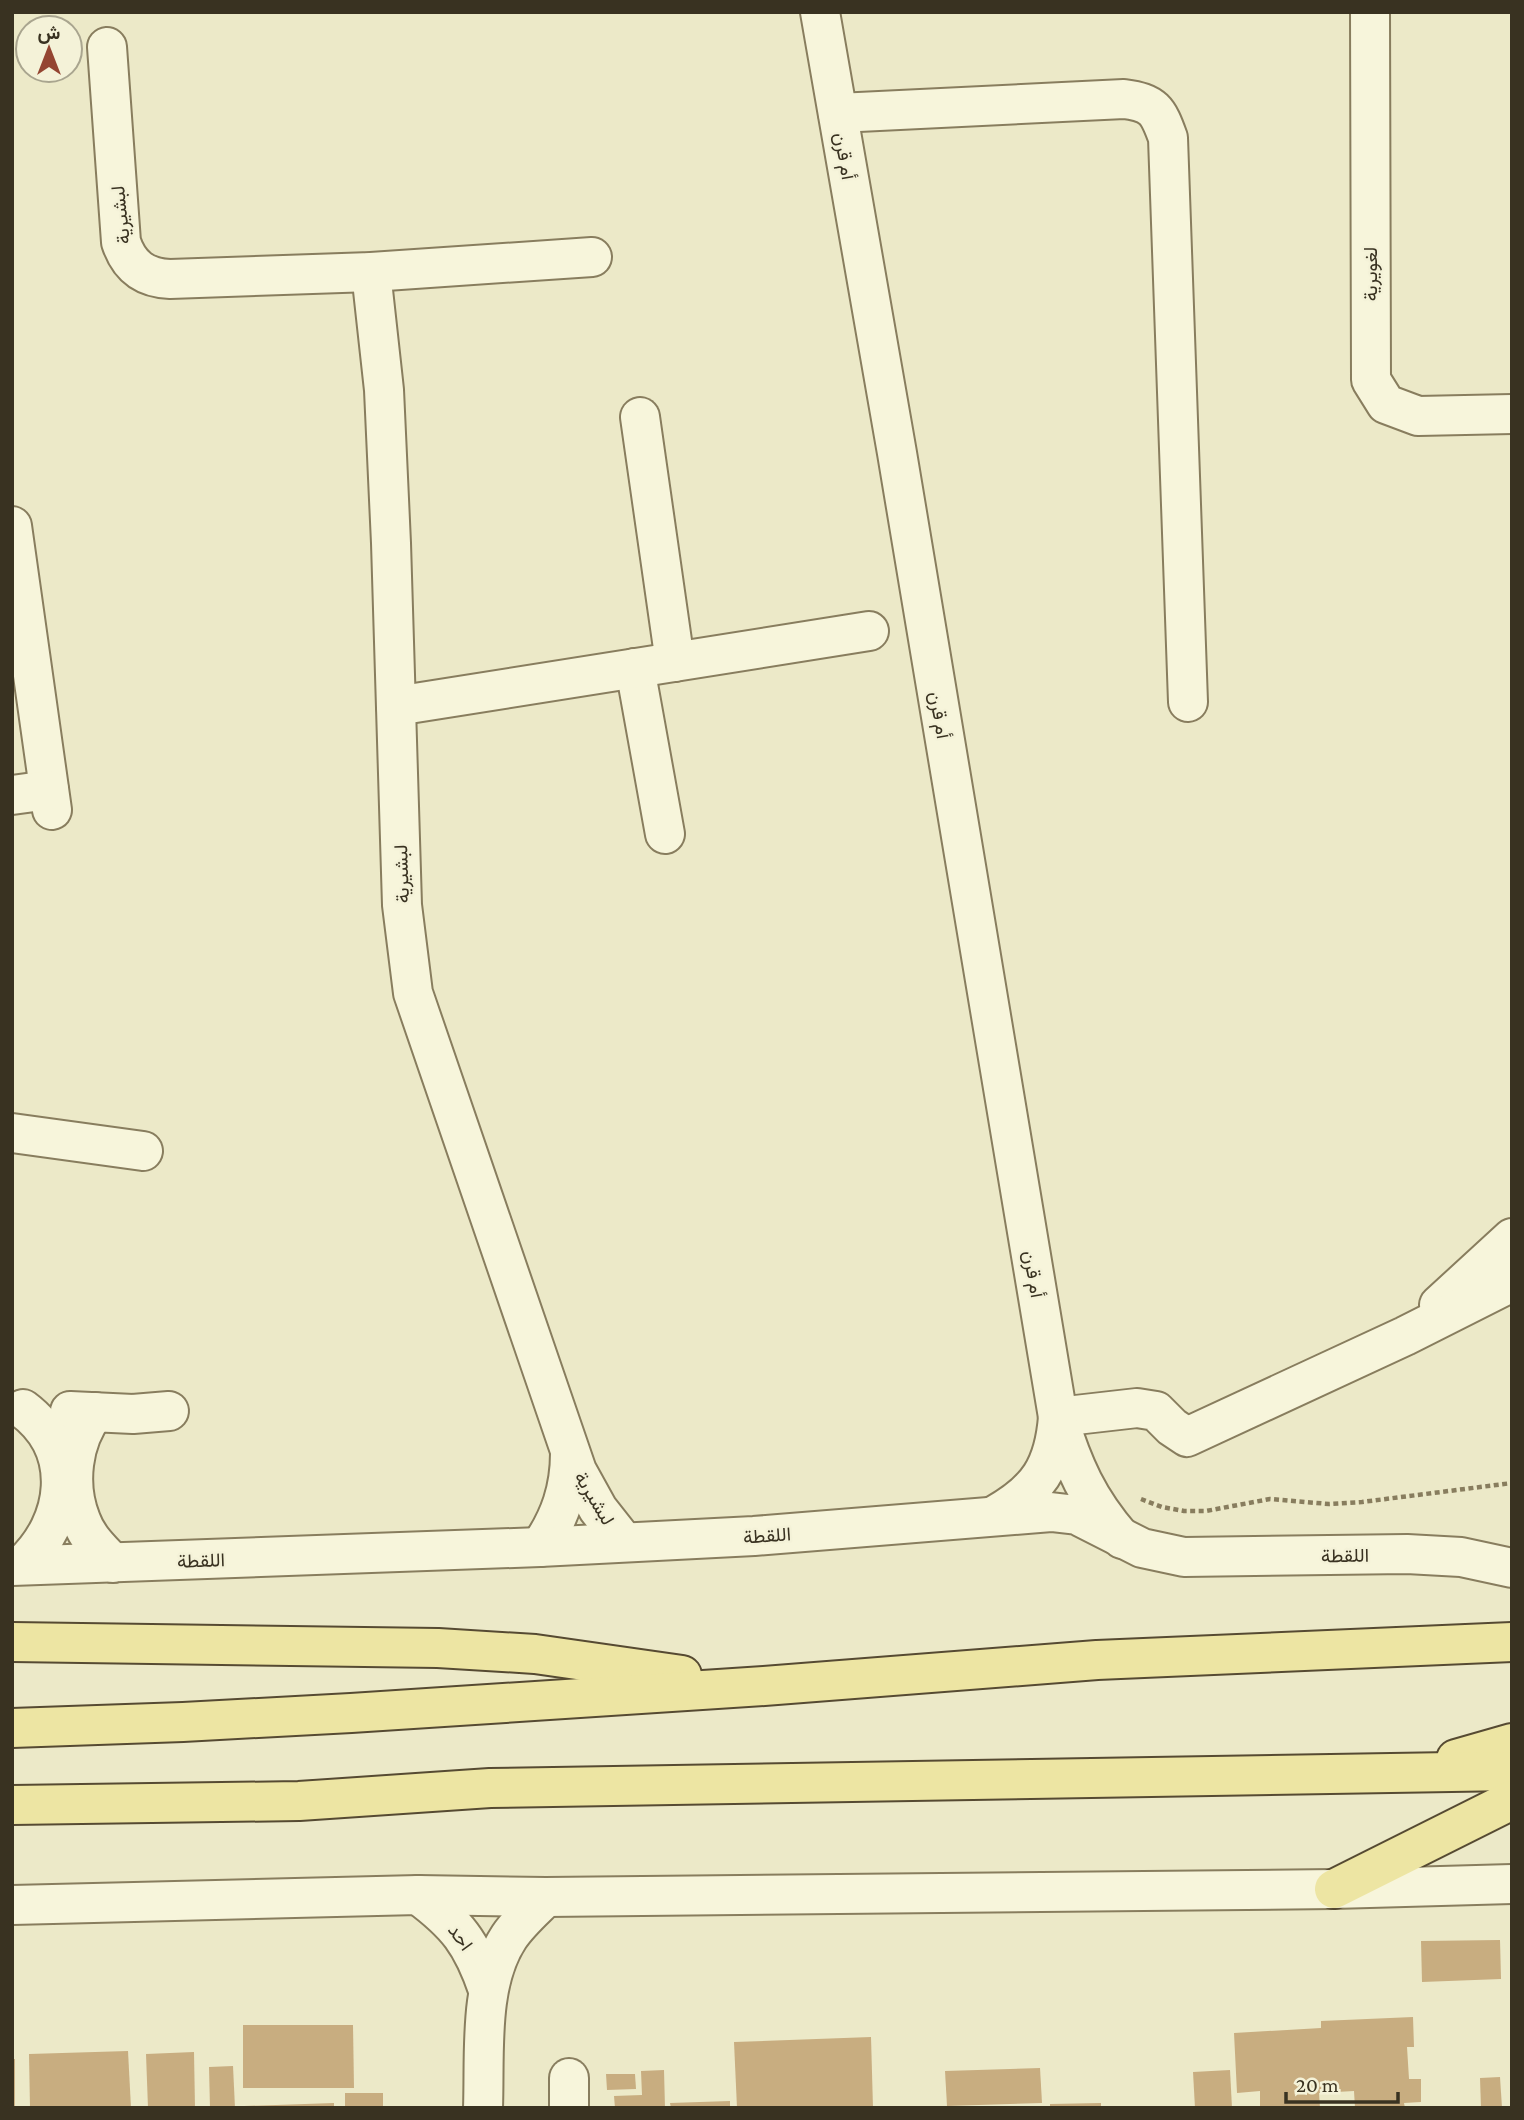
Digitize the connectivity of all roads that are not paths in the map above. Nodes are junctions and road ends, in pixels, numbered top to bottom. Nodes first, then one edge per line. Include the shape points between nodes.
1 (820, 12) edge
2 (1370, 12) edge
3 (107, 47) dead end
4 (838, 113) junction
5 (592, 257) dead end
6 (371, 271) junction
7 (1512, 414) edge
8 (640, 416) dead end
9 (12, 526) edge
10 (869, 631) dead end
11 (676, 662) junction
12 (635, 668) junction
13 (1188, 702) dead end
14 (396, 706) junction
15 (12, 795) edge
16 (665, 834) dead end
17 (12, 1133) edge
18 (143, 1151) dead end
19 (1512, 1238) edge
20 (1512, 1282) edge
21 (1405, 1336) junction
22 (18, 1409) edge
23 (169, 1410) dead end
24 (95, 1412) junction
25 (1058, 1417) junction
26 (570, 1451) junction
27 (68, 1484) junction
28 (995, 1516) junction
29 (1122, 1539) junction
30 (624, 1542) junction
31 (540, 1547) junction
32 (113, 1563) junction
33 (17, 1566) edge
34 (1512, 1568) edge
35 (12, 1642) edge
36 (1512, 1642) edge
37 (764, 1686) junction
38 (12, 1728) edge
39 (1512, 1743) edge
40 (1512, 1771) edge
41 (1413, 1772) junction
42 (1512, 1800) edge
43 (12, 1805) edge
44 (1512, 1884) edge
45 (1334, 1889) junction
46 (418, 1895) junction
47 (546, 1897) junction
48 (12, 1905) edge
49 (488, 1990) junction
50 (483, 2108) edge

1 - 4 street, أم قرن
2 - 7 street, لغويرية via 1371,380 1386,404 1418,416
3 - 6 street, لبشيرية via 121,242 133,265 156,278 170,279
4 - 13 street via 1124,99 1145,102 1160,114 1168,138
4 - 25 street, أم قرن
5 - 6 street, لبشيرية
6 - 14 street, لبشيرية via 384,390
8 - 11 street
9 - 15 street via 51,800
10 - 11 street
11 - 12 street
12 - 14 street
12 - 16 street
14 - 26 street, لبشيرية via 402,905 413,993
17 - 18 street
19 - 21 street
20 - 21 street
21 - 25 street via 1187,1437 1156,1410
22 - 24 street
22 - 27 street via 36,1419 55,1446
23 - 24 street
24 - 27 street via 83,1428
25 - 28 street, أم قرن via 1056,1442 1035,1486
25 - 29 street, أم قرن via 1083,1483 1100,1514
26 - 30 street, لبشيرية via 587,1490
26 - 31 street, لبشيرية via 561,1512
27 - 32 street via 81,1522
27 - 33 street via 43,1545
28 - 29 street, اللقطة via 1051,1512 1077,1516
28 - 30 street, اللقطة
29 - 34 street, اللقطة via 1184,1558 1407,1554 1461,1557
30 - 31 street, اللقطة
31 - 32 street, اللقطة
32 - 33 street, اللقطة
35 - 37 main road via 438,1648 535,1654
36 - 37 main road via 1097,1660
37 - 38 main road via 351,1713
39 - 41 main road
40 - 41 main road
41 - 43 main road via 490,1788 299,1801
42 - 45 main road
44 - 45 street
45 - 47 street
46 - 47 street
46 - 48 street
46 - 49 street, احد via 463,1935
47 - 49 street, احد via 508,1938
49 - 50 street, احد

